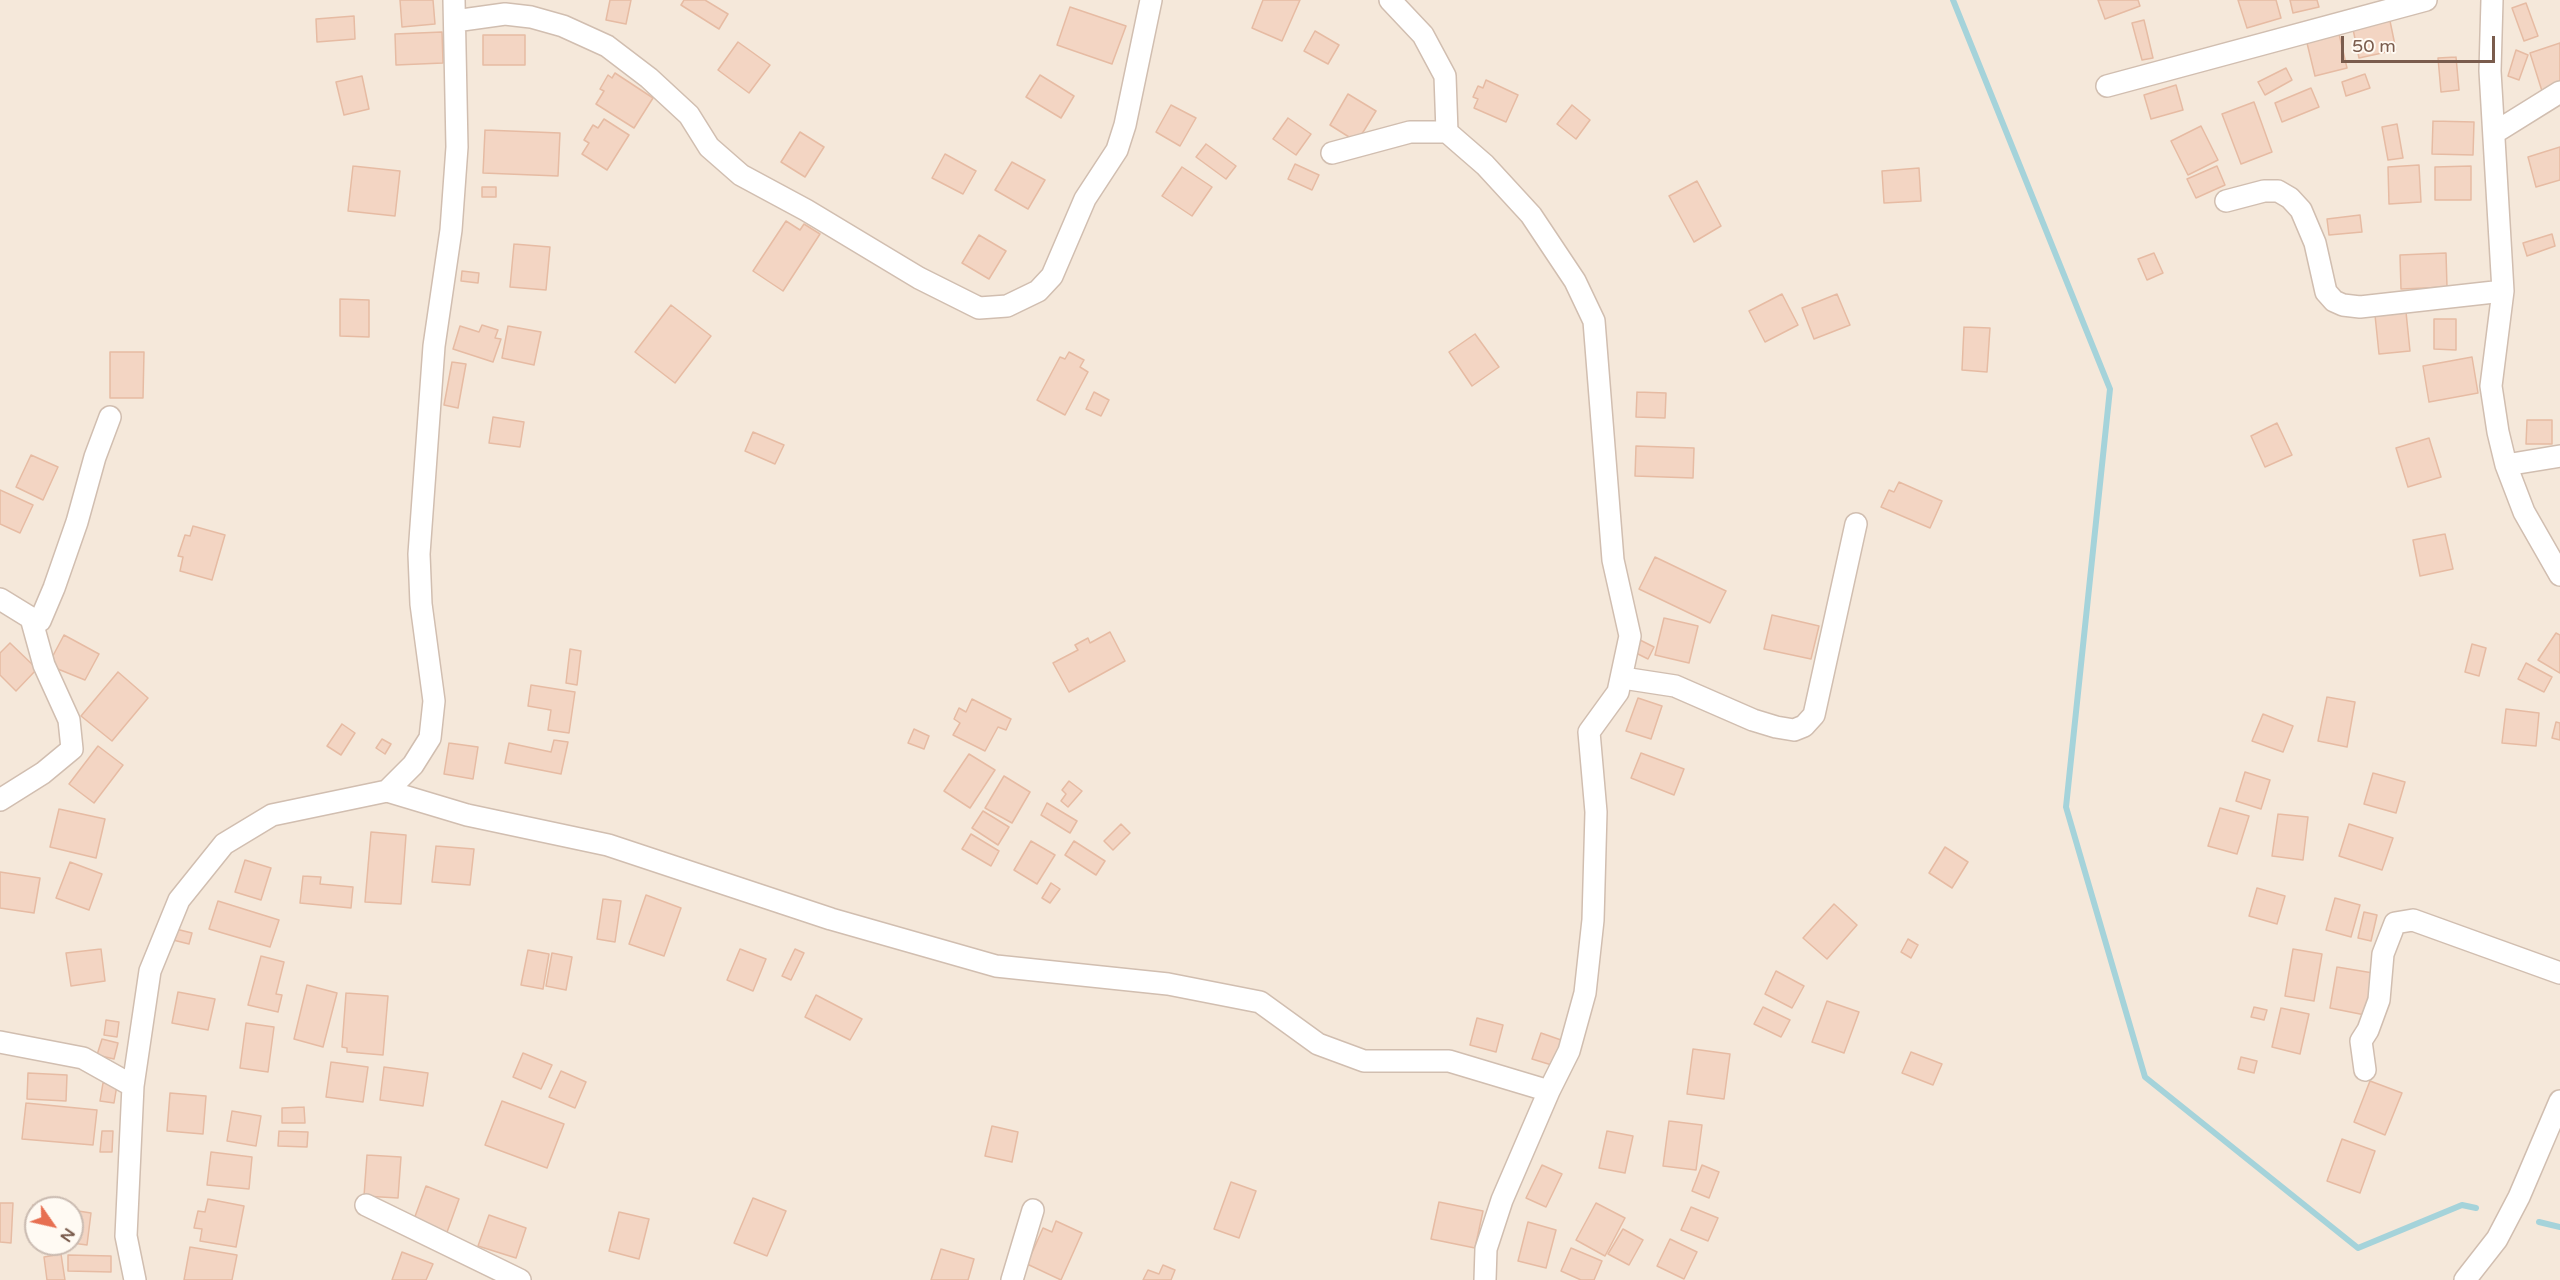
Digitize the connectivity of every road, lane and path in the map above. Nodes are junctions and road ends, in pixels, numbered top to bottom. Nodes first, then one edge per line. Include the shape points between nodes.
1 (1151, 0) edge
2 (1389, 0) edge
3 (2426, 0) edge
4 (2492, 0) edge
5 (455, 10) edge
6 (2107, 86) dead end
7 (2560, 92) edge
8 (1448, 132) junction
9 (2494, 133) junction
10 (1332, 153) dead end
11 (2226, 201) dead end
12 (2503, 291) junction
13 (110, 417) dead end
14 (2560, 456) edge
15 (2506, 465) junction
16 (1856, 524) dead end
17 (2560, 575) edge
18 (0, 599) edge
19 (32, 618) junction
20 (1623, 678) junction
21 (387, 790) junction
22 (0, 800) edge
23 (2560, 973) edge
24 (0, 1042) edge
25 (2365, 1070) dead end
26 (133, 1086) junction
27 (1549, 1091) junction
28 (2560, 1101) edge
29 (366, 1205) dead end
30 (1033, 1210) dead end
31 (135, 1280) edge
32 (520, 1280) edge
33 (1012, 1280) edge
34 (1485, 1280) edge
35 (2465, 1280) edge

1 - 5 street via 1117,150 1085,199 1052,276 1038,291 1007,306 979,308 919,278 741,175 709,147 689,115 607,46 531,17
2 - 8 street via 1423,35 1445,76
3 - 6 street
4 - 9 street via 2490,71
5 - 21 street via 457,147 451,230 434,346 420,554 434,700 430,738 413,765
7 - 9 street
8 - 10 street via 1410,132
8 - 20 street via 1531,215 1575,281 1594,321 1613,560 1630,636
9 - 12 street
11 - 12 street via 2264,191 2290,198 2301,210 2315,243 2325,292 2343,305 2360,307
12 - 15 street via 2491,386
13 - 19 street via 54,588 40,621
14 - 15 street
15 - 17 street via 2524,512
16 - 20 street via 1814,715 1804,726 1794,730 1776,728 1675,686
18 - 19 street
19 - 22 street via 44,665 69,720 72,749
20 - 27 street via 1618,692 1588,732 1596,812 1593,920 1585,993 1569,1051
21 - 26 street via 272,815 224,844 179,900 150,971
21 - 27 street via 467,815 608,845 820,915 996,966 1168,984 1260,1002 1318,1044 1364,1060 1449,1061
23 - 25 street via 2413,920 2395,923 2383,954 2379,1000 2361,1041
24 - 26 street via 83,1058
26 - 31 street via 126,1236
27 - 34 street via 1502,1200 1486,1249
28 - 35 street via 2514,1207 2497,1239
29 - 32 street
30 - 33 street

